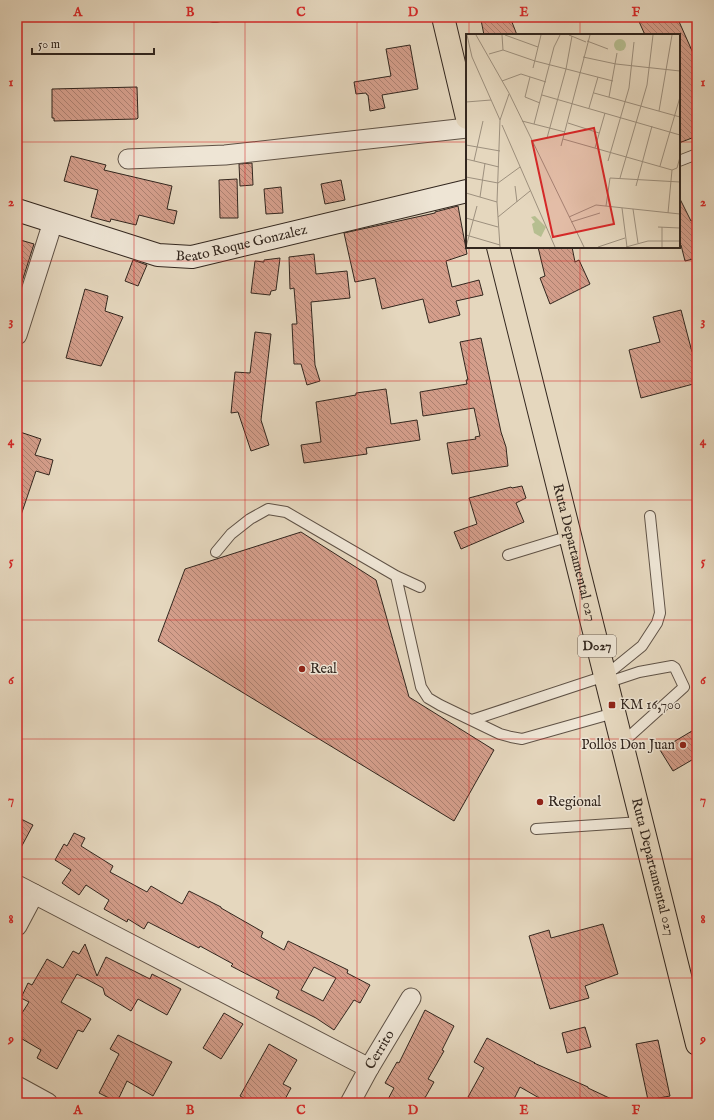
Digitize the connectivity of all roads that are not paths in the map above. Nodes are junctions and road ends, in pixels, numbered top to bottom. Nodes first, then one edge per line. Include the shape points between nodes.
1 (213, 17) edge
2 (217, 17) edge
3 (443, 17) edge
4 (466, 114) edge
5 (466, 128) edge
6 (697, 154) edge
7 (128, 159) dead end
8 (680, 161) edge
9 (466, 191) edge
10 (17, 210) edge
11 (53, 222) junction
12 (498, 248) edge
13 (17, 335) edge
14 (650, 516) dead end
15 (570, 536) junction
16 (216, 552) dead end
17 (508, 555) dead end
18 (396, 576) junction
19 (420, 587) dead end
20 (606, 679) junction
21 (614, 713) junction
22 (472, 720) junction
23 (622, 743) junction
24 (641, 822) junction
25 (536, 829) dead end
26 (17, 885) edge
27 (34, 894) junction
28 (17, 926) edge
29 (411, 998) dead end
30 (697, 1044) edge
31 (369, 1068) junction
32 (17, 1086) edge
33 (48, 1103) edge
34 (350, 1103) edge

1 - 2 lane
3 - 4 main road
5 - 7 street via 225,155
6 - 8 lane
9 - 11 street, Beato Roque Gonzalez via 192,257 158,255
10 - 11 street, Beato Roque Gonzalez
11 - 13 street
12 - 15 main road, Ruta Departamental 027 / D027
14 - 20 lane via 660,613 657,623 642,646
15 - 17 lane
15 - 20 main road, Ruta Departamental 027 / D027
16 - 18 lane via 231,534 268,509 286,512
18 - 19 lane
18 - 22 lane via 421,687 428,698
20 - 21 main road, Ruta Departamental 027 / D027
20 - 22 lane
20 - 23 lane via 672,666 684,687
21 - 22 lane via 522,739 500,734
21 - 23 main road, Ruta Departamental 027 / D027
23 - 24 main road, Ruta Departamental 027 / D027
24 - 25 lane
24 - 30 main road, Ruta Departamental 027 / D027
26 - 27 street
27 - 28 street
27 - 31 street
29 - 31 street, Cerrito
31 - 34 street, Cerrito
32 - 33 street

